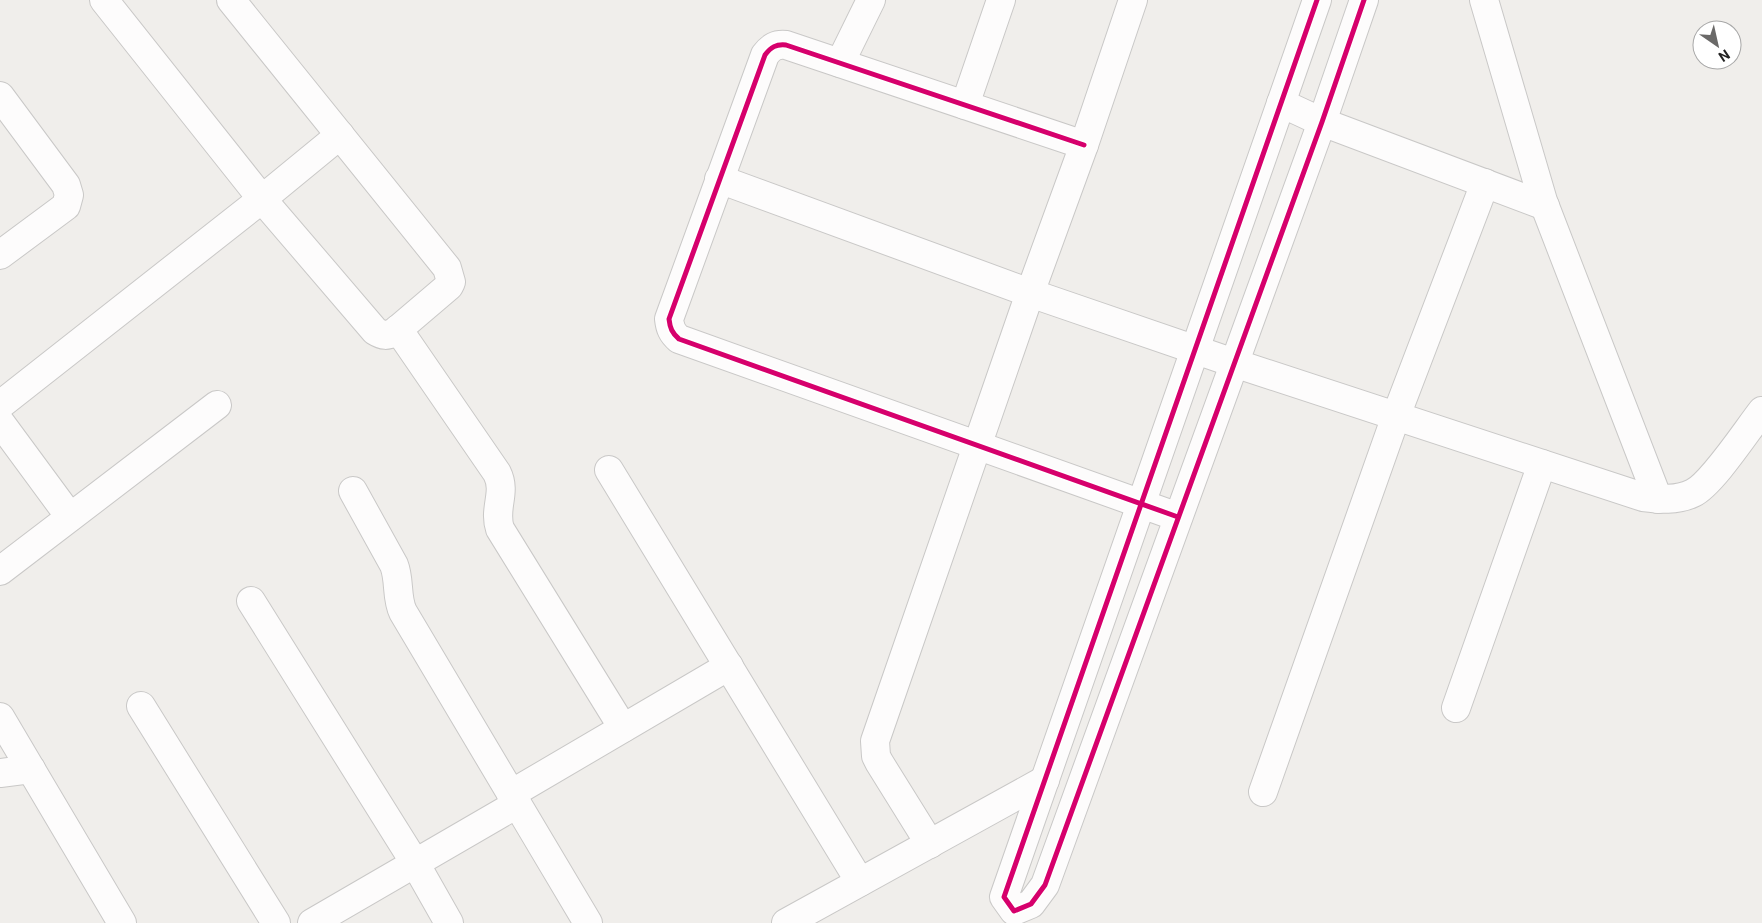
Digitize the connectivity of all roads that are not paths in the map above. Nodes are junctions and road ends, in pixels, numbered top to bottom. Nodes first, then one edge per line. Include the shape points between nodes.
1 (104, 0) edge
2 (231, 0) edge
3 (871, 0) edge
4 (1001, 0) edge
5 (1133, 0) edge
6 (1317, 0) edge
7 (1364, 0) edge
8 (1484, 0) edge
9 (840, 64) junction
10 (0, 96) edge
11 (1281, 103) junction
12 (965, 105) junction
13 (1322, 122) junction
14 (340, 135) junction
15 (1084, 145) junction
16 (720, 179) junction
17 (1485, 183) junction
18 (262, 199) junction
19 (1546, 206) junction
20 (0, 255) edge
21 (1030, 293) junction
22 (398, 329) junction
23 (1195, 349) junction
24 (1234, 363) junction
25 (0, 405) edge
26 (217, 405) dead end
27 (1762, 411) edge
28 (1396, 416) junction
29 (0, 422) edge
30 (976, 447) junction
31 (1542, 464) junction
32 (610, 470) dead end
33 (353, 491) dead end
34 (1658, 499) junction
35 (1142, 503) junction
36 (1178, 517) junction
37 (70, 518) junction
38 (0, 571) edge
39 (251, 600) dead end
40 (729, 666) junction
41 (141, 706) dead end
42 (1456, 708) dead end
43 (0, 717) edge
44 (623, 728) junction
45 (31, 769) junction
46 (0, 773) edge
47 (1045, 780) junction
48 (1264, 792) dead end
49 (514, 799) junction
50 (930, 844) junction
51 (415, 863) junction
52 (860, 882) junction
53 (122, 923) edge
54 (276, 923) edge
55 (312, 923) edge
56 (449, 923) edge
57 (588, 923) edge
58 (786, 923) edge

1 - 18 street
2 - 14 street
3 - 9 street
4 - 12 street
5 - 15 street
6 - 11 street
7 - 13 street
8 - 19 street
9 - 12 street
9 - 16 street via 786,45 771,47 765,54
10 - 20 street via 66,185 69,195 66,206
11 - 13 street
11 - 23 street
12 - 15 street
13 - 17 street
13 - 24 street
14 - 18 street
14 - 22 street via 450,275 449,286
15 - 21 street
16 - 21 street
16 - 30 street via 669,319 673,334 679,340
17 - 19 street
17 - 28 street
18 - 22 street via 375,331 387,336
18 - 25 street
19 - 34 street
21 - 23 street
21 - 30 street
22 - 44 street via 497,473 502,488 497,519 500,529
23 - 24 street
23 - 35 street
24 - 28 street
24 - 36 street
26 - 37 street
27 - 34 street via 1710,478 1693,493 1668,500
28 - 31 street
28 - 48 street
29 - 37 street
30 - 35 street
30 - 50 street via 875,740 879,762
31 - 34 street via 1643,498
31 - 42 street
32 - 40 street
33 - 49 street via 394,564 403,612
35 - 36 street
35 - 47 street
36 - 47 street via 1044,885 1031,904 1014,911 1004,897
37 - 38 street
39 - 51 street
40 - 44 street
40 - 52 street
41 - 54 street
43 - 45 street
44 - 49 street
45 - 46 street
45 - 53 street
47 - 50 street
49 - 51 street
49 - 57 street
50 - 52 street
51 - 55 street
51 - 56 street
52 - 58 street

